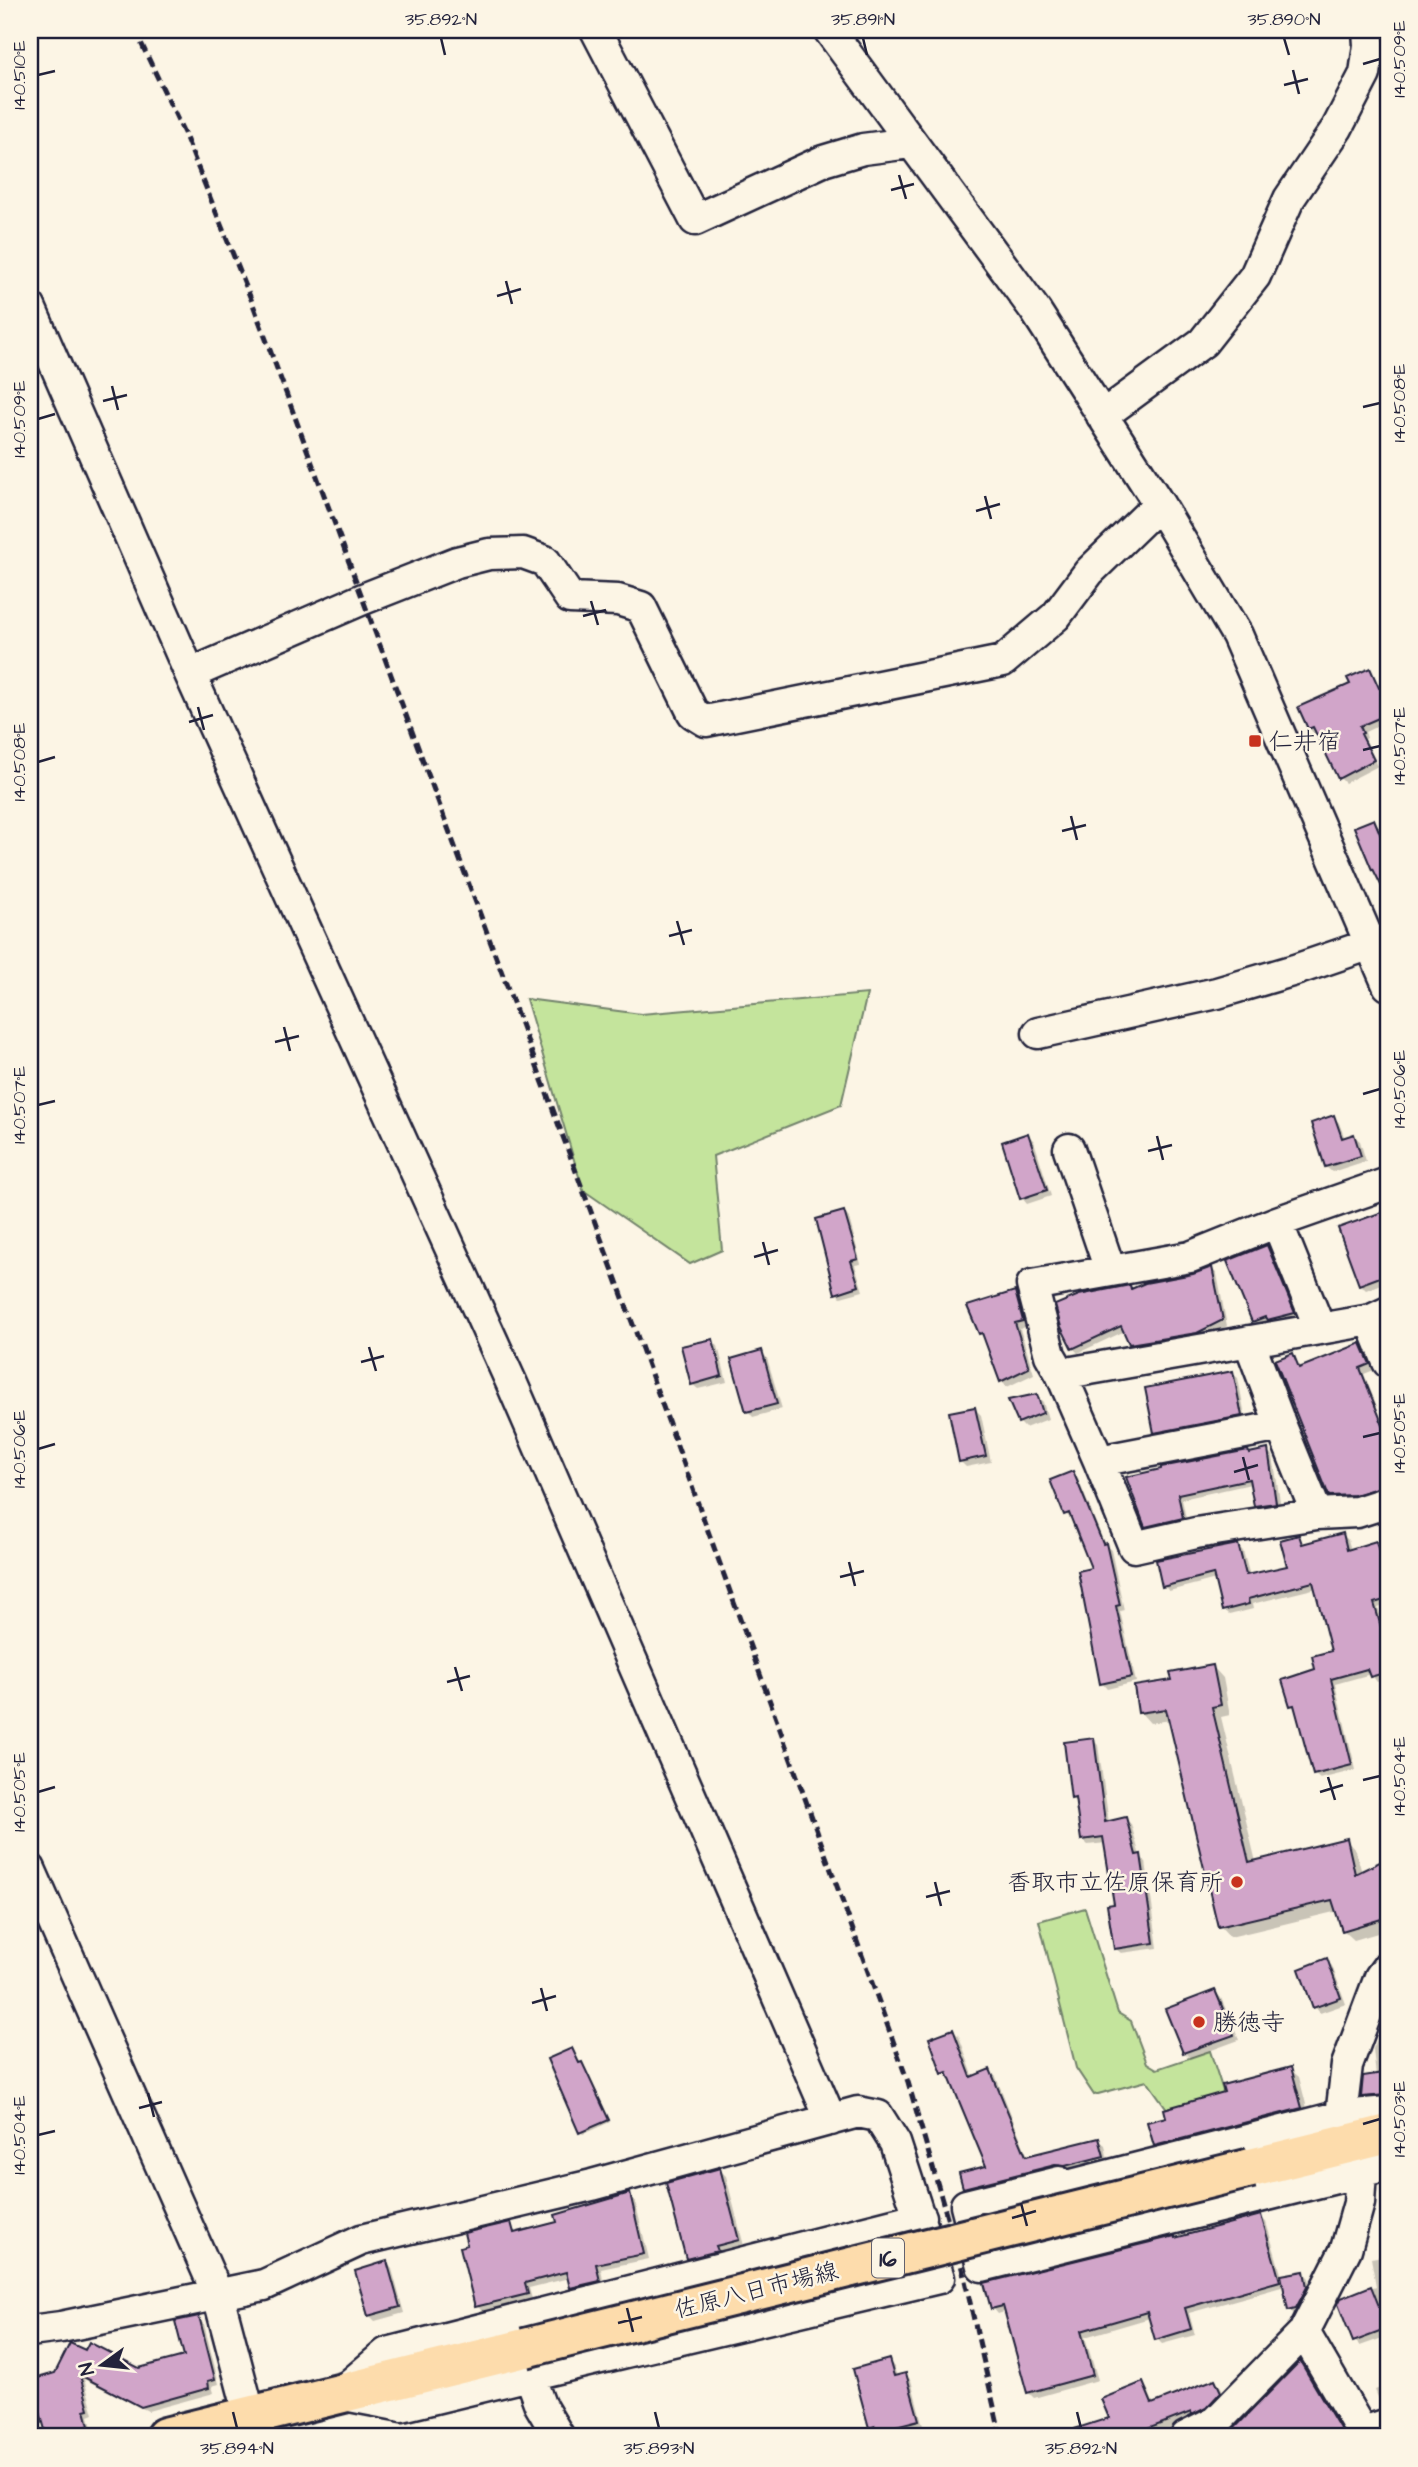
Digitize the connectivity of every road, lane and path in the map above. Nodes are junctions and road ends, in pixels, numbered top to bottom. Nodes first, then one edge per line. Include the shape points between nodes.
1 (596, 30) edge
2 (829, 30) edge
3 (1367, 30) edge
4 (911, 143) junction
5 (30, 307) edge
6 (1102, 416) junction
7 (1159, 504) junction
8 (190, 674) junction
9 (1371, 944) junction
10 (1388, 985) edge
11 (1038, 1033) dead end
12 (1069, 1149) dead end
13 (1388, 1184) edge
14 (1277, 1222) junction
15 (1110, 1270) junction
16 (1380, 1316) edge
17 (1320, 1329) junction
18 (1249, 1341) junction
19 (1388, 1362) edge
20 (1061, 1374) junction
21 (1281, 1426) junction
22 (1099, 1461) junction
23 (1388, 1502) edge
24 (1317, 1514) junction
25 (30, 1870) edge
26 (1388, 1965) edge
27 (1388, 2112) edge
28 (1341, 2116) junction
29 (831, 2120) junction
30 (1388, 2134) edge
31 (1375, 2168) edge
32 (921, 2217) junction
33 (218, 2295) junction
34 (30, 2331) edge
35 (1304, 2332) junction
36 (527, 2361) junction
37 (339, 2394) junction
38 (250, 2416) junction
39 (1372, 2431) edge
40 (164, 2437) edge
41 (559, 2437) edge
42 (1186, 2437) edge

1 - 4 street via 695,220 823,161 863,149
2 - 4 street
3 - 6 street via 1365,74 1337,128 1289,199 1255,276 1203,342
4 - 6 street via 1035,310
5 - 8 street
6 - 7 street
7 - 8 street via 1088,572 1056,615 1003,662 706,721 693,713 641,607 618,600 570,598 545,561 523,553 489,554 457,562
7 - 9 street via 1237,635
8 - 29 street via 512,1384
9 - 10 street
9 - 11 street via 1217,993
12 - 15 street
13 - 14 street
14 - 15 street via 1190,1257
14 - 17 street
15 - 20 street via 1032,1284 1051,1355
16 - 17 street
16 - 19 street
17 - 18 street
18 - 20 street
18 - 21 street
20 - 22 street
21 - 22 street
21 - 24 street
22 - 24 street via 1134,1547
23 - 24 street via 1356,1512
25 - 33 street
26 - 28 street via 1347,2065
27 - 28 street
28 - 31 street via 1060,2189 1059,2182 965,2205 982,2266
29 - 32 street via 858,2112 878,2116 895,2143
29 - 33 street via 592,2185 361,2240 273,2281
30 - 36 main road, 佐原八日市場線 / 16, bridge
31 - 35 street via 1346,2249
32 - 36 street via 939,2278
32 - 37 street via 387,2353
33 - 34 street
33 - 38 street
35 - 39 street
35 - 42 street via 1216,2422
36 - 37 main road, 佐原八日市場線 / 16
36 - 41 street via 540,2405
37 - 38 main road, 佐原八日市場線 / 16
38 - 40 main road, 佐原八日市場線 / 16

